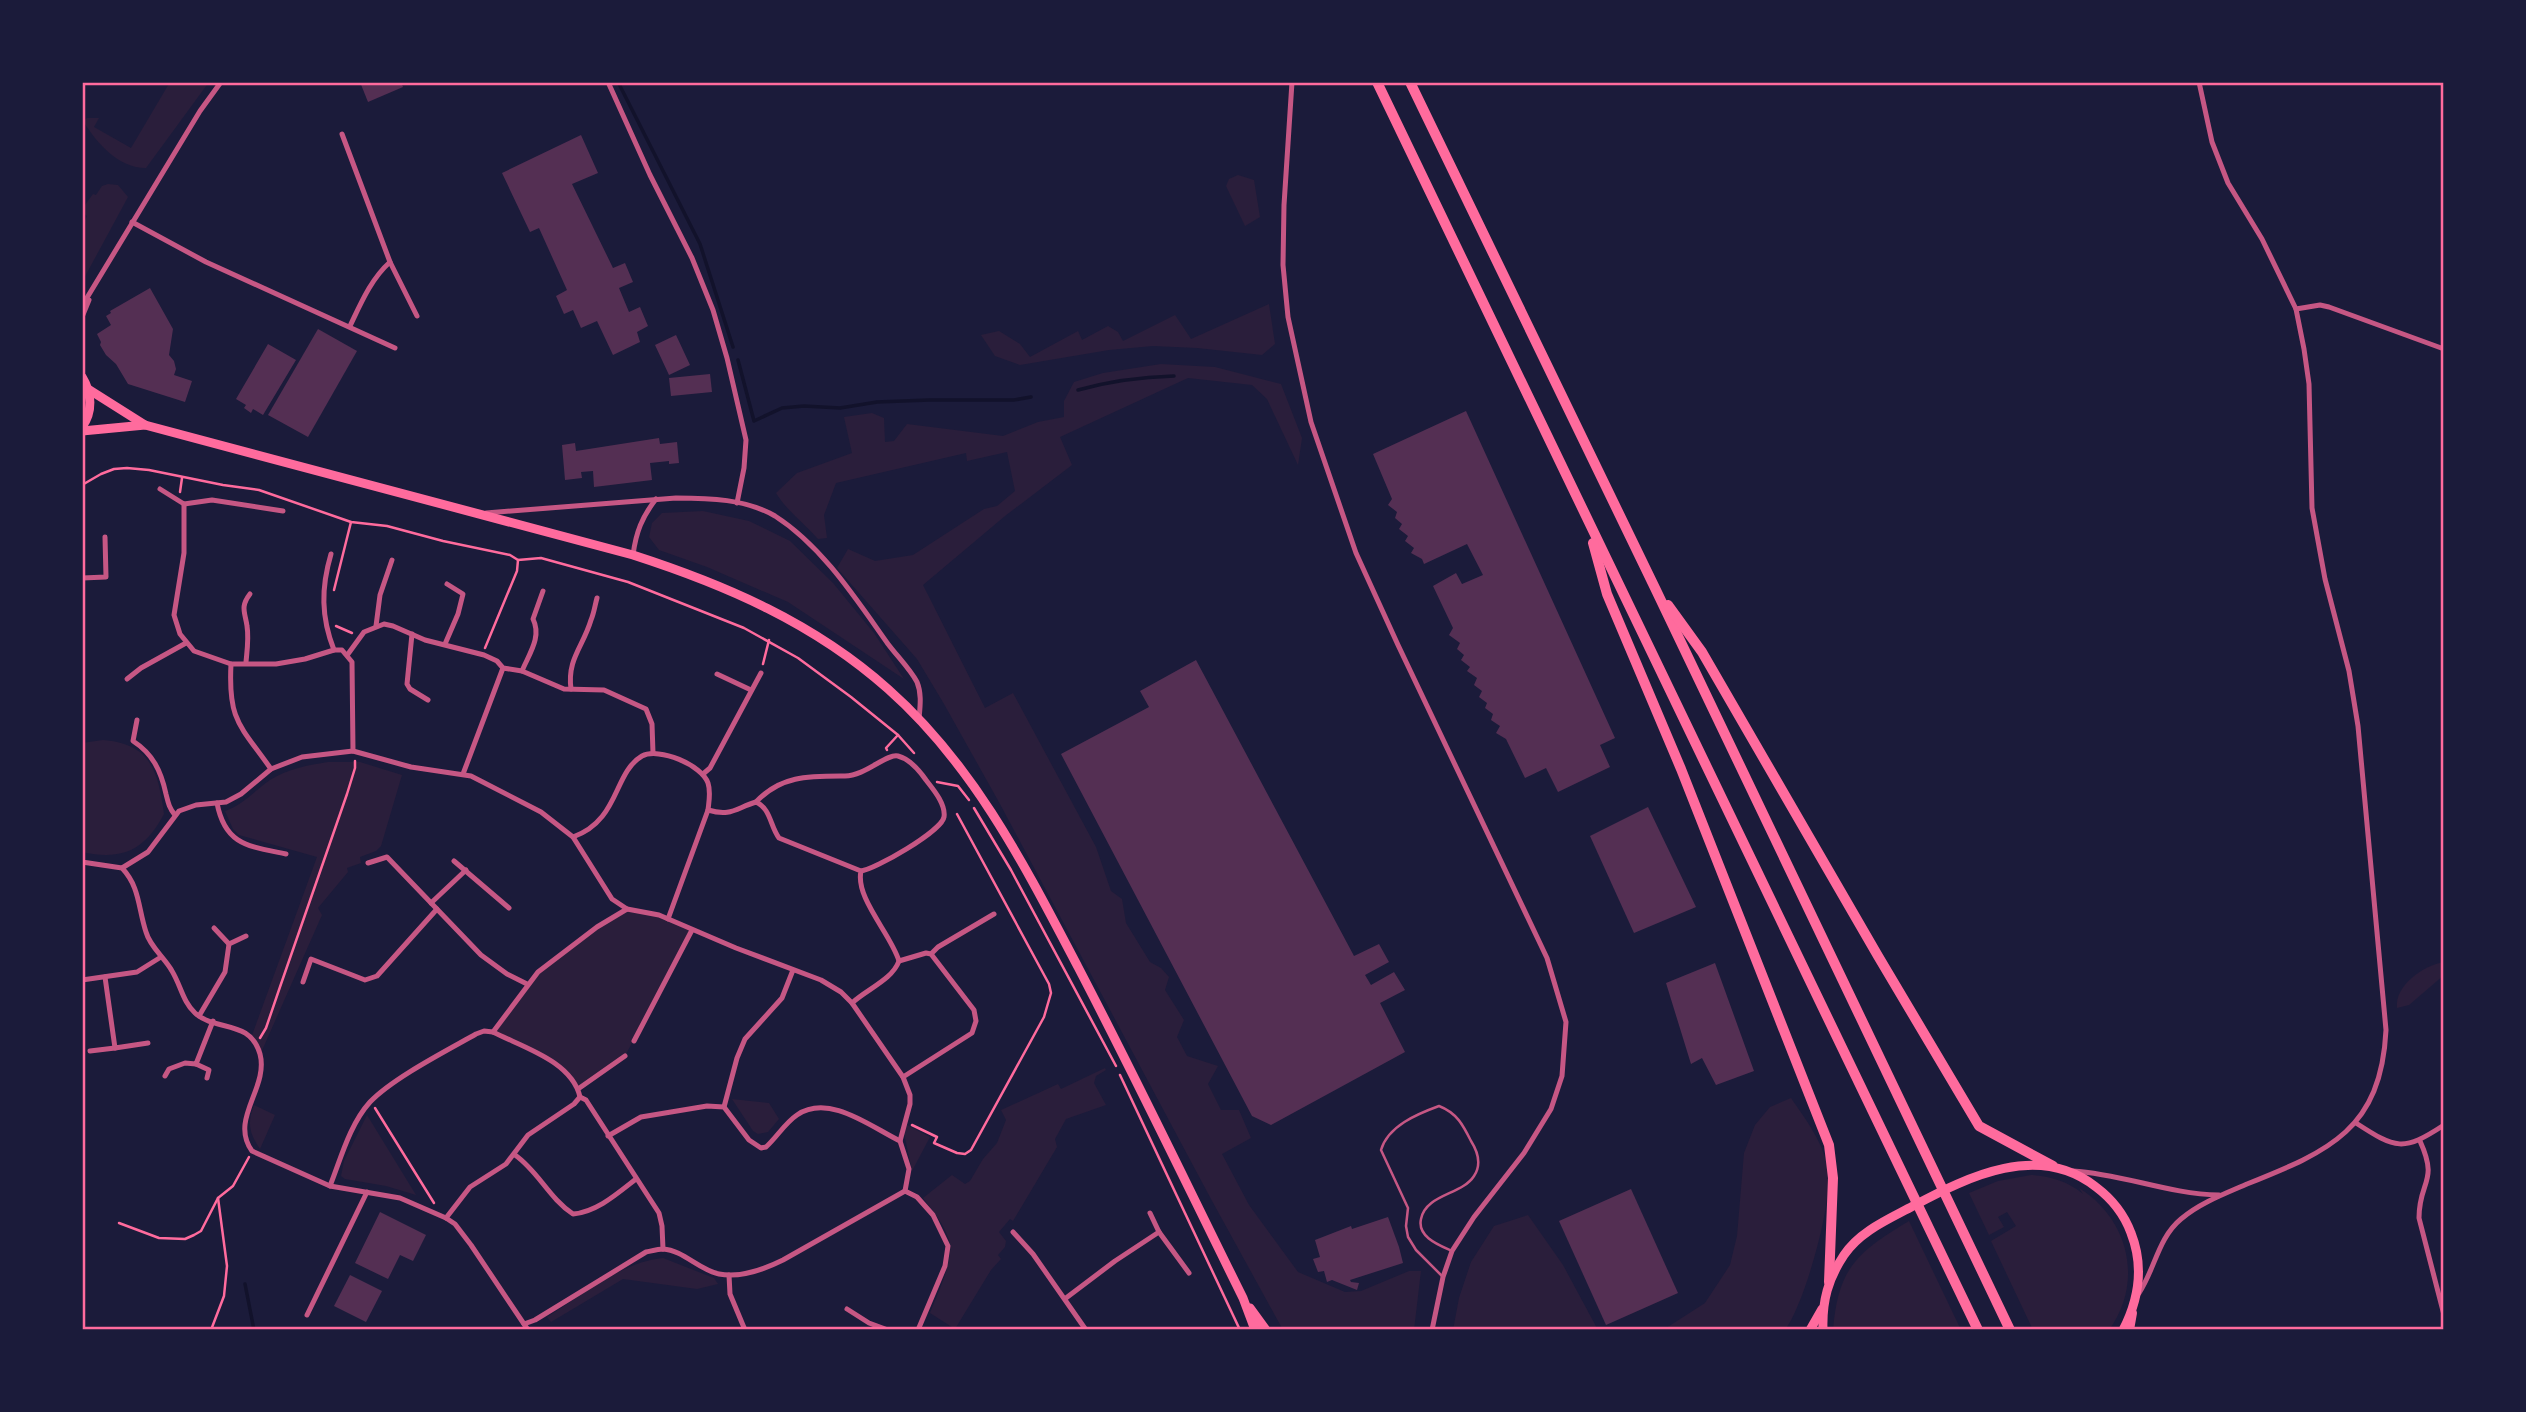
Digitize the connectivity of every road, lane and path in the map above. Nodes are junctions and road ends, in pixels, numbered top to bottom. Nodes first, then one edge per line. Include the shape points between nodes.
1 (221, 82) edge
2 (608, 82) edge
3 (1292, 82) edge
4 (1377, 82) edge
5 (1410, 82) edge
6 (2199, 82) edge
7 (342, 134) dead end
8 (132, 222) junction
9 (390, 262) junction
10 (91, 294) junction
11 (82, 306) edge
12 (2296, 309) junction
13 (417, 316) dead end
14 (82, 317) edge
15 (350, 326) junction
16 (395, 348) dead end
17 (2444, 349) edge
18 (82, 377) edge
19 (88, 389) junction
20 (145, 425) junction
21 (82, 429) edge
22 (82, 485) edge
23 (160, 489) dead end
24 (656, 499) junction
25 (737, 503) junction
26 (184, 504) junction
27 (283, 511) dead end
28 (481, 513) junction
29 (351, 522) junction
30 (1587, 522) junction
31 (105, 537) dead end
32 (331, 554) dead end
33 (633, 555) junction
34 (392, 560) dead end
35 (518, 560) junction
36 (82, 578) edge
37 (447, 584) dead end
38 (1656, 588) junction
39 (543, 591) dead end
40 (250, 594) dead end
41 (597, 598) dead end
42 (331, 600) dead end
43 (332, 620) dead end
44 (376, 626) junction
45 (412, 634) junction
46 (359, 638) junction
47 (769, 640) junction
48 (186, 643) junction
49 (445, 644) junction
50 (334, 650) junction
51 (348, 654) junction
52 (484, 655) junction
53 (246, 662) junction
54 (231, 664) junction
55 (503, 668) junction
56 (522, 671) junction
57 (761, 673) joint
58 (717, 674) dead end
59 (127, 679) dead end
60 (571, 689) junction
61 (751, 691) junction
62 (428, 700) dead end
63 (919, 719) junction
64 (137, 720) dead end
65 (898, 735) junction
66 (354, 751) junction
67 (653, 753) junction
68 (891, 756) junction
69 (920, 762) dead end
70 (271, 769) junction
71 (463, 774) junction
72 (703, 774) junction
73 (935, 782) dead end
74 (756, 802) junction
75 (217, 803) junction
76 (708, 810) junction
77 (957, 814) dead end
78 (175, 815) junction
79 (573, 837) junction
80 (286, 854) dead end
81 (453, 861) dead end
82 (82, 862) edge
83 (368, 863) dead end
84 (122, 867) junction
85 (466, 870) junction
86 (861, 871) junction
87 (431, 903) junction
88 (509, 908) dead end
89 (437, 909) junction
90 (627, 909) junction
91 (994, 914) dead end
92 (668, 919) junction
93 (214, 928) dead end
94 (692, 930) junction
95 (246, 936) dead end
96 (229, 944) junction
97 (932, 954) junction
98 (161, 957) junction
99 (899, 961) junction
100 (793, 970) junction
101 (105, 977) junction
102 (82, 980) edge
103 (303, 982) dead end
104 (527, 984) junction
105 (852, 1003) junction
106 (199, 1017) junction
107 (213, 1021) junction
108 (493, 1032) junction
109 (634, 1041) dead end
110 (148, 1043) dead end
111 (255, 1043) junction
112 (115, 1048) junction
113 (90, 1051) dead end
114 (625, 1056) dead end
115 (196, 1064) junction
116 (165, 1076) dead end
117 (903, 1077) junction
118 (207, 1078) dead end
119 (578, 1089) junction
120 (580, 1097) junction
121 (371, 1101) junction
122 (724, 1107) junction
123 (905, 1121) junction
124 (2356, 1123) junction
125 (2444, 1125) edge
126 (608, 1136) junction
127 (900, 1141) junction
128 (2420, 1141) junction
129 (252, 1151) junction
130 (515, 1155) junction
131 (2053, 1166) junction
132 (2070, 1171) junction
133 (636, 1178) junction
134 (330, 1186) junction
135 (905, 1191) junction
136 (367, 1192) junction
137 (2220, 1195) junction
138 (218, 1198) junction
139 (437, 1213) junction
140 (1150, 1213) dead end
141 (446, 1218) junction
142 (119, 1223) dead end
143 (1013, 1232) dead end
144 (1159, 1232) junction
145 (663, 1249) junction
146 (1452, 1251) junction
147 (1189, 1273) dead end
148 (729, 1275) junction
149 (1443, 1277) junction
150 (1829, 1282) junction
151 (2137, 1296) junction
152 (1066, 1298) junction
153 (1242, 1298) junction
154 (1822, 1307) junction
155 (847, 1309) dead end
156 (2132, 1313) junction
157 (307, 1315) dead end
158 (2444, 1315) edge
159 (524, 1324) junction
160 (211, 1330) edge
161 (528, 1330) edge
162 (745, 1330) edge
163 (888, 1330) edge
164 (918, 1330) edge
165 (1086, 1330) edge
166 (1240, 1330) edge
167 (1255, 1330) edge
168 (1266, 1330) edge
169 (1432, 1330) edge
170 (1810, 1330) edge
171 (1823, 1330) edge
172 (1978, 1330) edge
173 (2010, 1330) edge
174 (2123, 1330) edge
175 (2129, 1330) edge

1 - 8 street
2 - 25 street via 713,310 746,440
3 - 146 street via 1283,265 1288,317 1311,422 1356,553 1547,958 1566,1022 1562,1076 1551,1109
4 - 30 highway
5 - 38 highway
6 - 12 street via 2211,142 2228,183
7 - 9 street
8 - 10 street
8 - 15 street
9 - 13 street
9 - 15 street via 380,271
10 - 11 street
10 - 14 street
12 - 17 street via 2329,307
12 - 124 street via 2309,384 2312,508 2358,726 2385,1017 2381,1076
15 - 16 street
18 - 19 main road
19 - 20 main road
19 - 21 main road via 89,411
20 - 21 main road
20 - 28 main road
22 - 29 path via 114,469 138,468 259,489
23 - 26 street
24 - 25 street via 708,498
24 - 28 street
24 - 33 street via 641,519
25 - 63 street via 775,516 815,550 917,682
26 - 27 street via 212,500
26 - 48 street via 184,553 174,615
28 - 33 main road
29 - 35 path via 387,526
29 - 42 path
30 - 150 highway via 1607,594 1829,1145 1833,1178
30 - 172 highway
31 - 36 street via 106,577
32 - 50 street via 323,605
33 - 63 main road via 712,582 786,617 854,661
34 - 44 street via 380,594
35 - 47 path via 541,558 628,582
35 - 52 path
37 - 49 street via 463,594
38 - 131 highway via 1702,652 1979,1125
38 - 173 highway
39 - 56 street via 533,619 536,639
40 - 53 street via 242,613 247,625
41 - 60 street via 571,664
43 - 46 path
44 - 45 street via 393,626
44 - 46 street
45 - 49 street
45 - 62 street via 407,684
46 - 51 street
47 - 57 path
47 - 65 path
48 - 54 street via 194,651
48 - 59 street
49 - 52 street
50 - 51 street
50 - 53 street via 289,663
51 - 66 street
52 - 55 street
53 - 54 street
54 - 70 street via 229,694 236,718
55 - 56 street
55 - 71 street
56 - 60 street
57 - 61 street
58 - 61 street
60 - 67 street via 604,690 646,709 652,724
61 - 72 street
63 - 153 main road via 970,778 1034,882 1125,1056
64 - 78 street via 133,741 154,760
65 - 68 path via 886,748
65 - 69 path
66 - 70 street via 315,754
66 - 71 street via 411,767
66 - 111 path via 355,768 347,794 270,1017
67 - 72 street via 669,755
67 - 79 street via 635,762 601,818
68 - 74 street via 859,774 785,781
68 - 86 street via 907,760 919,770 936,793 944,817 932,833
70 - 75 street via 234,798
71 - 79 street via 541,812
72 - 76 street via 708,782
73 - 166 path via 958,786 1011,870 1116,1068
74 - 76 street via 730,813
74 - 86 street via 763,805 779,838
75 - 78 street via 196,805
75 - 80 street via 222,824 235,838
76 - 92 street
77 - 123 path via 1051,993 1044,1017 971,1150 957,1153 934,1143 937,1137
78 - 84 street via 148,852
79 - 90 street via 612,899
81 - 85 street
82 - 84 street
83 - 87 street via 387,857
84 - 98 street via 136,889 147,936
85 - 87 street
85 - 88 street
86 - 99 street via 865,897
87 - 89 street
89 - 103 street via 377,976 365,980 311,959
89 - 104 street via 481,955
90 - 92 street
90 - 104 street via 554,958
91 - 97 street
92 - 94 street
93 - 96 street
94 - 100 street
94 - 109 street
95 - 96 street
96 - 106 street via 225,972
97 - 99 street
97 - 117 street via 974,1010 976,1021 972,1033
98 - 101 street via 137,972
98 - 106 street
99 - 105 street via 893,973
100 - 105 street via 834,987
100 - 122 street via 782,998 745,1039
101 - 102 street
101 - 112 street
104 - 108 street
105 - 117 street
106 - 107 street
107 - 111 street via 241,1030
107 - 115 street
108 - 119 street via 558,1065
108 - 121 street via 476,1034
110 - 112 street
111 - 129 street via 261,1065 244,1133
112 - 113 street
114 - 119 street
115 - 116 street via 169,1069
115 - 118 street via 209,1070
117 - 123 street via 909,1095
119 - 120 street
120 - 126 street
120 - 130 street via 528,1135
121 - 134 street via 350,1135
121 - 139 path
122 - 126 street via 641,1117
122 - 127 street via 749,1140 761,1148 800,1113 817,1107 841,1112
123 - 127 street
124 - 128 street via 2390,1143
124 - 137 street via 2325,1149
125 - 128 street
126 - 133 street
127 - 135 street via 909,1169
128 - 158 street via 2430,1165 2419,1218
129 - 134 street
129 - 138 path via 233,1186
130 - 133 street via 573,1213 598,1206
130 - 141 street via 470,1187
131 - 132 main road
131 - 150 main road via 2023,1164 1931,1196 1863,1236 1845,1253
132 - 137 street via 2095,1172 2180,1193
132 - 151 main road via 2105,1193 2123,1215 2138,1256
133 - 145 street via 659,1213
134 - 136 street
135 - 148 street via 773,1264
135 - 164 street via 928,1209 948,1246 945,1266
136 - 139 street via 400,1198
136 - 157 street
137 - 151 street via 2173,1226
138 - 142 path via 201,1231 185,1239 159,1238
138 - 160 path via 227,1266 224,1296
139 - 141 street
140 - 144 street
141 - 159 street via 471,1245
143 - 152 street
144 - 147 street
144 - 152 street
145 - 148 street via 711,1272
145 - 159 street via 646,1252
146 - 149 street
146 - 149 lane via 1428,1238 1419,1222 1430,1204 1471,1181 1479,1163 1459,1118 1439,1106 1392,1130 1381,1150 1408,1208 1408,1237
148 - 162 street via 734,1306
149 - 169 street
150 - 154 main road
151 - 156 main road
152 - 165 street
153 - 167 main road
153 - 168 main road
154 - 170 main road
154 - 171 main road
155 - 163 street
156 - 174 main road
156 - 175 highway
159 - 161 street

